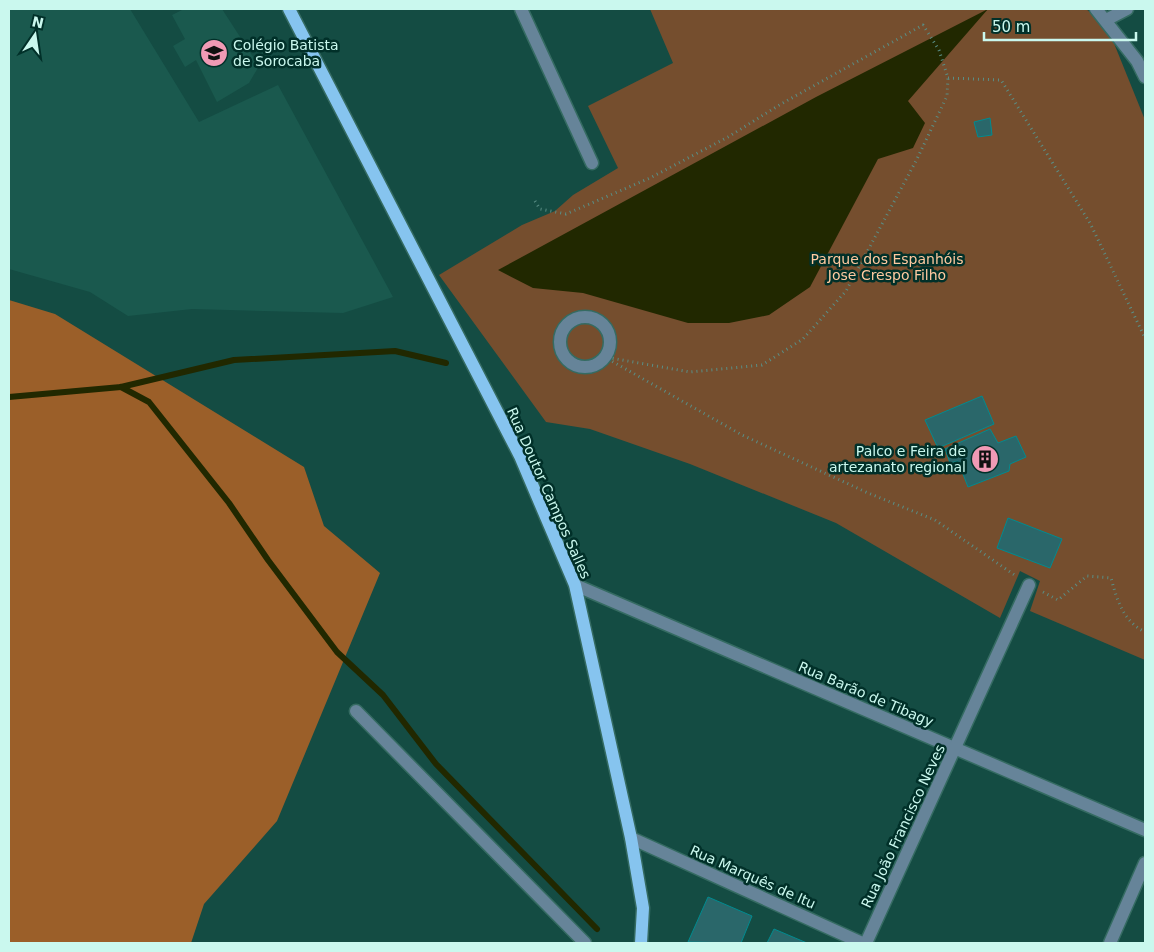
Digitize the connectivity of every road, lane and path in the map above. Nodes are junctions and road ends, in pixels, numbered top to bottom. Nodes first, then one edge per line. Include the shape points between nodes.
1 (289, 9) edge
2 (521, 9) edge
3 (1096, 9) edge
4 (1127, 9) edge
5 (1106, 20) junction
6 (1145, 77) edge
7 (948, 78) junction
8 (592, 163) dead end
9 (536, 201) dead end
10 (1145, 338) edge
11 (606, 357) junction
12 (575, 585) junction
13 (1029, 585) junction
14 (1145, 632) edge
15 (356, 710) dead end
16 (954, 748) junction
17 (1145, 830) edge
18 (631, 838) junction
19 (1145, 863) edge
20 (585, 943) edge
21 (641, 943) edge
22 (864, 943) edge
23 (1110, 943) edge

1 - 12 main road, Rua Doutor Campos Salles via 520,456
2 - 8 street
3 - 5 street
4 - 5 street
5 - 6 street
7 - 9 path via 939,50 924,25 650,178 566,214 540,209
7 - 10 path via 1001,80 1090,223
7 - 11 path via 947,96 876,238 846,291 804,339 762,365 690,372
11 - 11 street via 610,341 598,320 581,317 567,324 562,331 560,348 576,366 592,366
11 - 13 path via 742,435 935,520
12 - 16 street, Rua Barão de Tibagy
12 - 18 main road, Rua Doutor Campos Salles
13 - 14 path via 1058,600 1087,576 1111,578 1118,604 1132,626
13 - 16 street, Rua João Francisco Neves
15 - 20 street
16 - 17 street, Rua Barão de Tibagy
16 - 22 street, Rua João Francisco Neves
18 - 21 main road, Rua Doutor Campos Salles via 643,908
18 - 22 street, Rua Marquês de Itu
19 - 23 street

